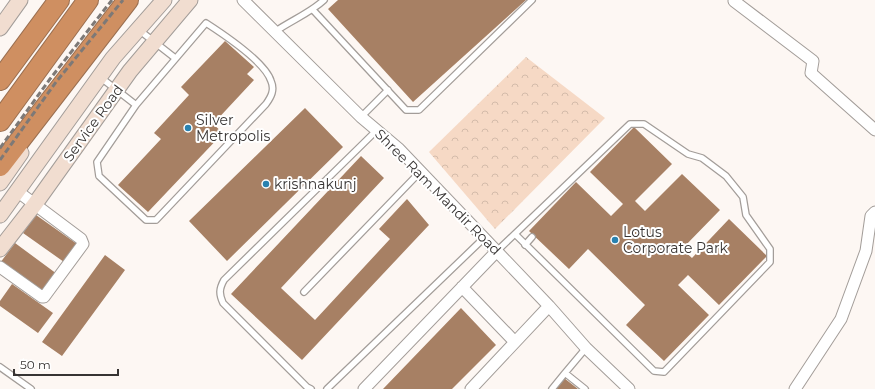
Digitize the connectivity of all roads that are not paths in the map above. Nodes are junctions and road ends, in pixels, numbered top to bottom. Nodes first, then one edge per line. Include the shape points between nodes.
1 (20, 0) edge
2 (59, 0) edge
3 (88, 0) edge
4 (128, 0) edge
5 (138, 0) edge
6 (164, 0) edge
7 (190, 0) edge
8 (243, 0) edge
9 (324, 0) edge
10 (532, 0) edge
11 (734, 1) edge
12 (313, 10) junction
13 (0, 28) edge
14 (139, 29) junction
15 (276, 31) junction
16 (155, 41) junction
17 (175, 58) junction
18 (100, 76) junction
19 (0, 80) edge
20 (117, 90) junction
21 (388, 90) junction
22 (136, 105) junction
23 (361, 116) junction
24 (0, 121) edge
25 (377, 130) junction
26 (875, 130) edge
27 (0, 166) edge
28 (420, 172) junction
29 (0, 184) edge
30 (17, 191) junction
31 (37, 205) junction
32 (875, 212) edge
33 (0, 214) edge
34 (515, 234) junction
35 (484, 238) junction
36 (532, 238) dead end
37 (525, 244) junction
38 (0, 248) edge
39 (497, 251) junction
40 (0, 260) edge
41 (0, 267) edge
42 (462, 287) junction
43 (304, 292) dead end
44 (549, 306) junction
45 (516, 342) junction
46 (586, 348) junction
47 (0, 367) edge
48 (565, 373) junction
49 (30, 389) edge
50 (311, 389) edge
51 (327, 389) edge
52 (364, 389) edge
53 (471, 389) edge
54 (552, 389) edge
55 (585, 389) edge
56 (629, 389) edge
57 (795, 389) edge

1 - 13 main road
2 - 19 highway
3 - 24 highway
4 - 27 highway
5 - 29 main road via 82,69
6 - 14 main road
7 - 16 main road, Service Road
8 - 15 street, Shree Ram Mandir Road
9 - 12 lane
10 - 21 lane via 419,110 406,110
11 - 26 street via 813,61 811,73
12 - 15 lane via 291,20
12 - 21 lane
14 - 16 lane
14 - 18 main road
15 - 23 street, Shree Ram Mandir Road
16 - 17 lane
16 - 20 main road, Service Road
17 - 22 lane
17 - 22 lane via 206,23 263,66 273,90 266,104 156,220 146,220 98,176 97,162
18 - 20 lane
18 - 30 main road
20 - 22 lane
20 - 31 main road, Service Road
21 - 23 lane
23 - 25 street, Shree Ram Mandir Road
25 - 28 street, Shree Ram Mandir Road
25 - 50 lane via 224,280 220,287 219,295 223,303 306,387
28 - 35 street, Shree Ram Mandir Road
28 - 43 lane
30 - 31 street
30 - 33 main road
31 - 38 main road, Service Road
31 - 40 street
31 - 41 street via 81,239 83,246 43,298
32 - 57 street via 871,216 866,251 841,319
34 - 37 lane
34 - 37 lane via 630,124 644,124 688,154 702,158 726,176 743,197 746,215 770,249 770,262 664,372 654,371
34 - 39 lane
35 - 39 street, Shree Ram Mandir Road
35 - 51 lane
36 - 37 lane
39 - 42 street
39 - 44 street, Shree Ram Mandir Road
42 - 45 street
42 - 52 street
44 - 45 street
44 - 46 street, Shree Ram Mandir Road
45 - 53 street
46 - 48 lane
46 - 56 street, Shree Ram Mandir Road
47 - 49 lane
48 - 54 lane
48 - 55 lane

